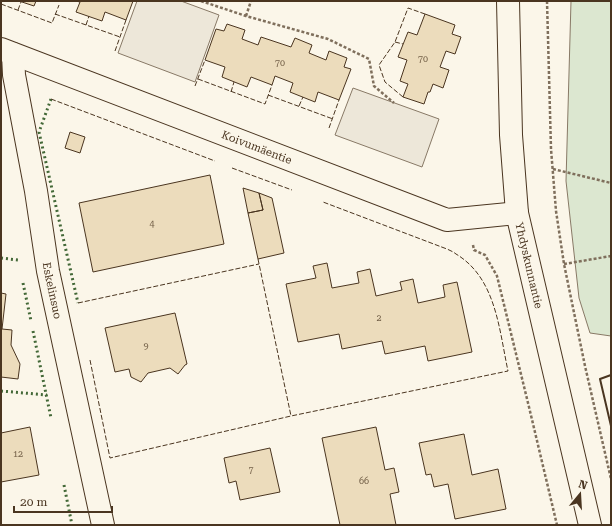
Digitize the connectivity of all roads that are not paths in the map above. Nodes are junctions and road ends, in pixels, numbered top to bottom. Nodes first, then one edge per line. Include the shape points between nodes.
1 (508, 1) edge
2 (7, 52) edge
3 (517, 213) junction
4 (103, 525) edge
5 (590, 525) edge

1 - 3 street, Yhdyskunnantie via 511,135
2 - 3 street, Koivumäentie via 447,220
2 - 4 street, Eskelinsuo via 14,75 36,191 48,271
3 - 5 street, Yhdyskunnantie

